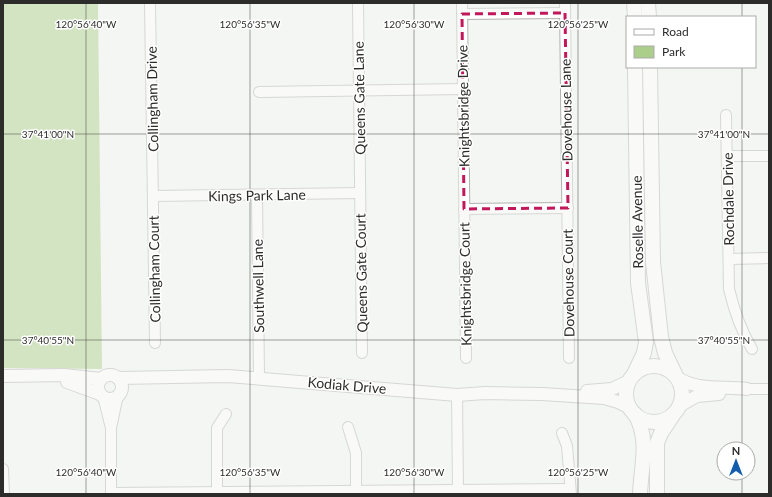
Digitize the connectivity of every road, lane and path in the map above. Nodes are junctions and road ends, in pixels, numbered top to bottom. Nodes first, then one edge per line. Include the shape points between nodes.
1 (150, 3) edge
2 (358, 3) edge
3 (462, 3) edge
4 (634, 3) edge
5 (648, 3) edge
6 (565, 8) edge
7 (462, 14) junction
8 (635, 16) edge
9 (649, 16) edge
10 (635, 68) edge
11 (650, 68) edge
12 (463, 89) junction
13 (359, 91) junction
14 (259, 92) dead end
15 (726, 115) dead end
16 (727, 156) junction
17 (769, 156) edge
18 (256, 194) junction
19 (360, 194) junction
20 (153, 196) junction
21 (568, 208) junction
22 (464, 209) junction
23 (729, 258) junction
24 (769, 258) edge
25 (155, 343) dead end
26 (752, 348) dead end
27 (362, 353) dead end
28 (466, 358) dead end
29 (569, 358) dead end
30 (3, 376) edge
31 (51, 376) junction
32 (676, 376) junction
33 (259, 377) junction
34 (118, 378) junction
35 (152, 378) junction
36 (631, 378) junction
37 (101, 379) junction
38 (747, 389) junction
39 (769, 389) edge
40 (120, 394) junction
41 (542, 394) junction
42 (102, 395) junction
43 (457, 395) junction
44 (677, 410) junction
45 (632, 411) junction
46 (226, 414) dead end
47 (348, 427) dead end
48 (111, 428) junction
49 (562, 433) dead end
50 (3, 468) edge
51 (458, 490) junction
52 (356, 491) junction
53 (571, 491) edge
54 (217, 493) edge
55 (4, 494) edge
56 (110, 494) edge
57 (640, 494) edge
58 (657, 494) edge

1 - 20 street, Collingham Drive
2 - 13 street, Queens Gate Lane
3 - 7 street, Knightsbridge Drive
4 - 8 main road
5 - 9 main road
6 - 7 street
6 - 21 street, Dovehouse Lane
7 - 12 street, Knightsbridge Drive
10 - 36 main road, Roselle Avenue via 638,283 646,342 644,353
11 - 32 main road, Roselle Avenue via 653,262 660,337
12 - 13 street
12 - 22 street, Knightsbridge Drive
13 - 14 street
13 - 19 street, Queens Gate Lane
15 - 16 street, Rochdale Drive
16 - 17 street
16 - 23 street, Rochdale Drive
18 - 19 street, Kings Park Lane
18 - 20 street, Kings Park Lane
18 - 33 street, Southwell Lane
19 - 27 street, Queens Gate Court
20 - 25 street, Collingham Court
21 - 22 street
21 - 29 street, Dovehouse Court
22 - 28 street, Knightsbridge Court
23 - 24 street
23 - 26 street, Rochdale Drive via 729,289 734,312
30 - 31 street
31 - 37 street
31 - 42 street
32 - 36 main road via 666,368 652,366 643,368
32 - 38 street via 694,385
32 - 44 main road via 683,392
33 - 35 street, Kodiak Drive
33 - 43 street, Kodiak Drive
34 - 35 street, Kodiak Drive
34 - 37 street via 108,375
34 - 40 street via 122,385
35 - 40 street, Kodiak Drive
36 - 41 street, Kodiak Drive via 612,389
36 - 45 main road via 626,393
37 - 42 street via 98,386
38 - 39 street
38 - 44 street via 731,394 696,396
40 - 42 street via 111,398
40 - 48 street
41 - 43 street, Kodiak Drive
41 - 45 street, Kodiak Drive via 609,399
42 - 48 street
43 - 51 street
44 - 45 main road via 666,420 654,422 643,420
44 - 58 main road via 657,443
45 - 57 main road via 640,424 644,441
46 - 54 street via 217,428
47 - 52 street via 356,453
48 - 56 street
49 - 53 street via 567,446
50 - 55 street
51 - 52 street
51 - 53 street
52 - 54 street
54 - 56 street

